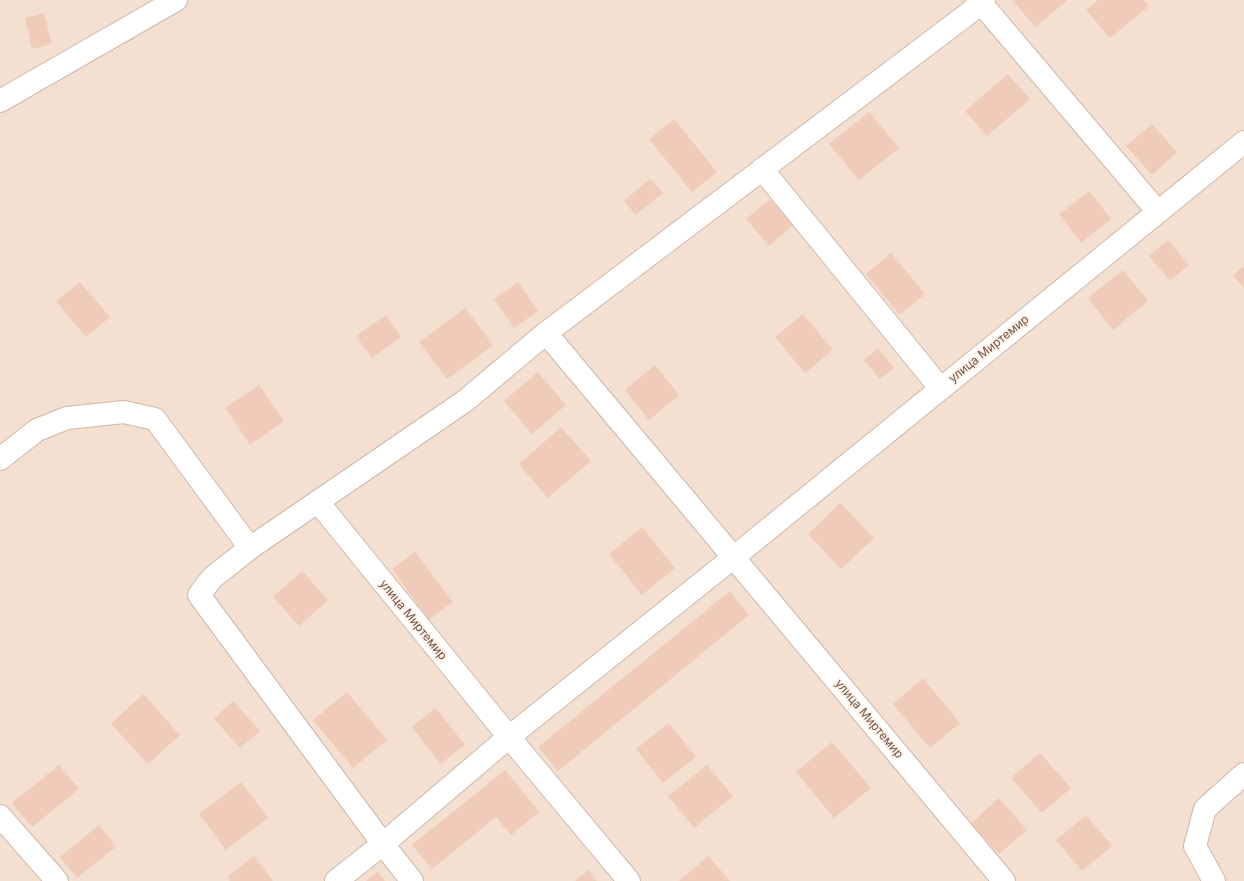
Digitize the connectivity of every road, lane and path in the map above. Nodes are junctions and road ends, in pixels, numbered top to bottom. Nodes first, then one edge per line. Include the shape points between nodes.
1 (176, 0) edge
2 (982, 1) edge
3 (0, 101) edge
4 (1244, 142) edge
5 (762, 169) junction
6 (1158, 212) junction
7 (546, 333) junction
8 (941, 389) junction
9 (0, 459) edge
10 (318, 502) junction
11 (250, 548) junction
12 (734, 557) junction
13 (508, 737) junction
14 (1244, 774) edge
15 (0, 816) edge
16 (383, 844) junction
17 (57, 881) edge
18 (336, 881) edge
19 (412, 881) edge
20 (629, 881) edge
21 (1004, 881) edge
22 (1214, 881) edge

1 - 3 street
2 - 5 street
2 - 6 street
4 - 6 street, улица Миртемир
5 - 7 street
5 - 8 street
6 - 8 street, улица Миртемир
7 - 10 street via 465,401
7 - 12 street, улица Миртемир
8 - 12 street, улица Миртемир
9 - 11 street via 37,430 66,418 124,412 155,419
10 - 11 street
10 - 13 street, улица Миртемир
11 - 16 street via 212,578 199,595
12 - 13 street, улица Миртемир
12 - 21 street, улица Миртемир
13 - 16 street, улица Миртемир
13 - 20 street, улица Миртемир
14 - 22 street via 1204,809 1195,846
15 - 17 street
16 - 18 street, улица Миртемир
16 - 19 street

